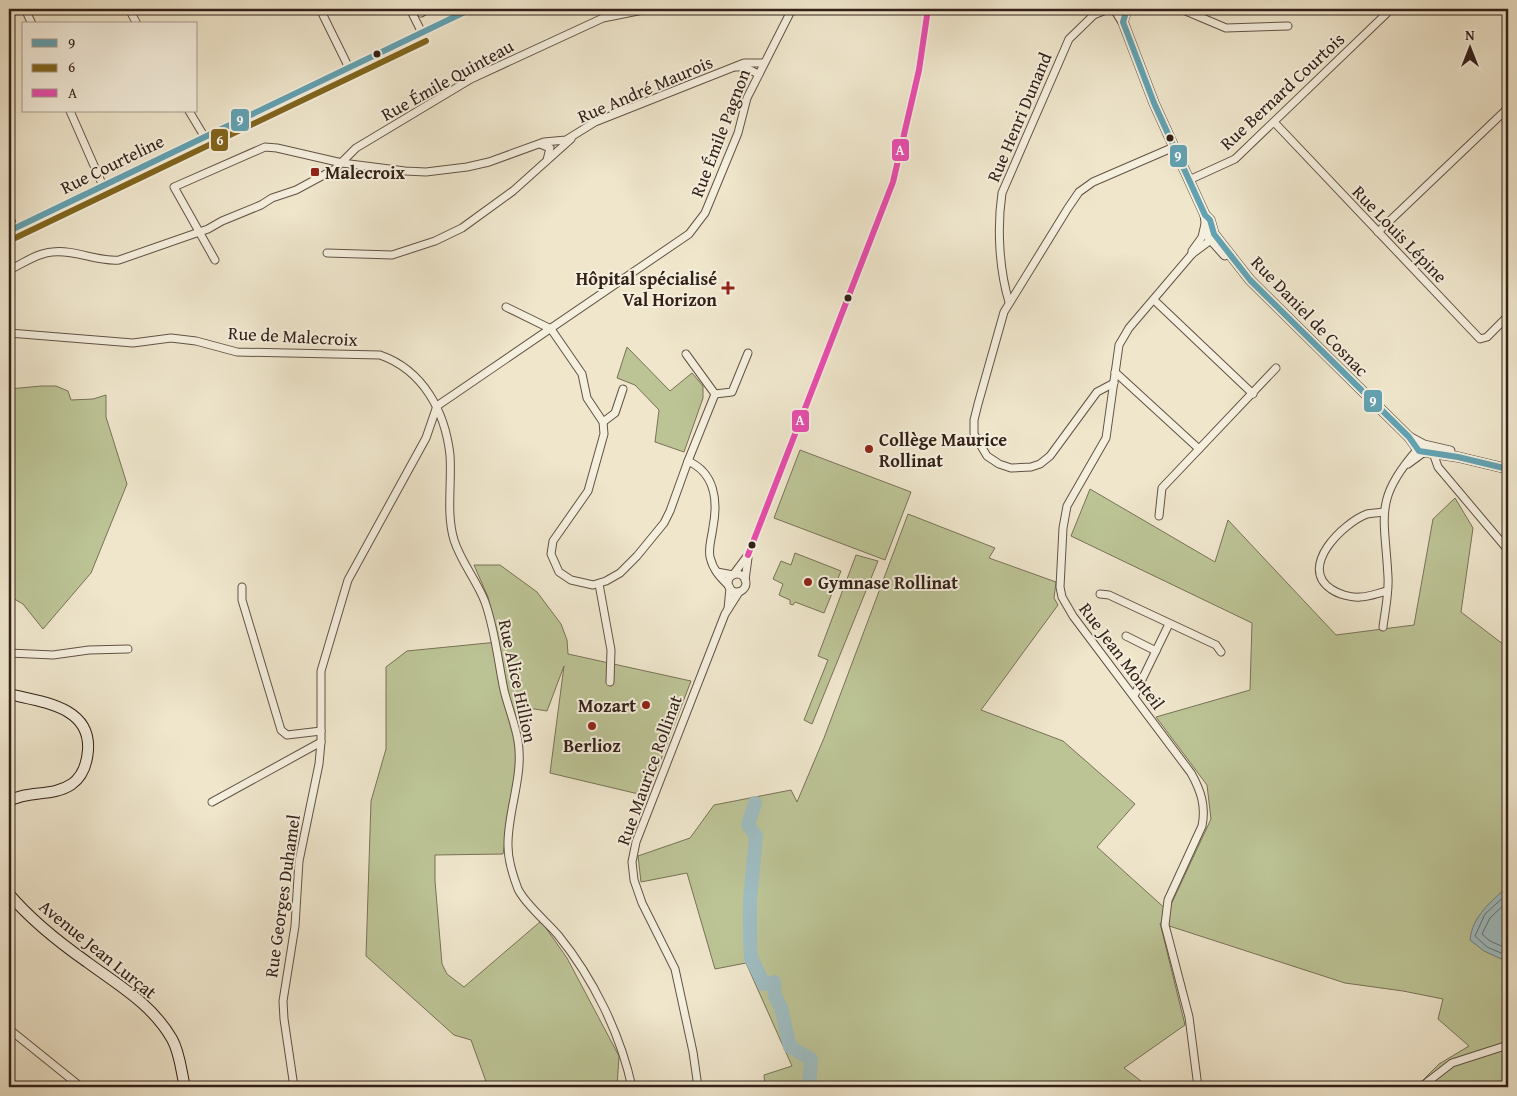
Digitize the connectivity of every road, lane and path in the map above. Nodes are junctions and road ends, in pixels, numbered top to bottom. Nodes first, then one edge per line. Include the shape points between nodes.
1 (25, 9) edge
2 (129, 9) edge
3 (320, 9) edge
4 (410, 9) edge
5 (428, 9) edge
6 (471, 9) edge
7 (609, 9) edge
8 (648, 9) edge
9 (792, 9) edge
10 (928, 9) edge
11 (1108, 9) edge
12 (1116, 9) edge
13 (1122, 9) edge
14 (1127, 9) edge
15 (1181, 9) edge
16 (1200, 9) edge
17 (1098, 12) edge
18 (421, 13) dead end
19 (1387, 13) dead end
20 (1194, 14) junction
21 (603, 18) junction
22 (31, 22) edge
23 (136, 22) edge
24 (1123, 22) junction
25 (1288, 26) dead end
26 (422, 33) junction
27 (764, 63) junction
28 (736, 67) junction
29 (349, 68) junction
30 (758, 74) junction
31 (1508, 108) edge
32 (70, 112) edge
33 (190, 112) edge
34 (1274, 122) junction
35 (204, 136) junction
36 (574, 136) junction
37 (539, 144) junction
38 (1174, 147) junction
39 (547, 160) junction
40 (342, 163) junction
41 (1189, 180) junction
42 (103, 186) junction
43 (9, 216) edge
44 (1205, 220) junction
45 (11, 229) edge
46 (199, 232) junction
47 (1378, 232) junction
48 (1214, 238) junction
49 (327, 253) dead end
50 (1192, 254) junction
51 (215, 260) dead end
52 (9, 270) edge
53 (1154, 300) junction
54 (1009, 302) junction
55 (506, 307) dead end
56 (1508, 316) edge
57 (551, 329) junction
58 (9, 333) edge
59 (748, 353) dead end
60 (686, 354) dead end
61 (1276, 368) dead end
62 (1115, 372) junction
63 (1114, 383) junction
64 (623, 388) dead end
65 (715, 394) junction
66 (1253, 394) junction
67 (437, 406) junction
68 (604, 422) junction
69 (1199, 449) junction
70 (1426, 450) junction
71 (688, 461) junction
72 (1508, 469) edge
73 (1383, 512) junction
74 (1158, 516) dead end
75 (1508, 550) edge
76 (748, 555) junction
77 (717, 572) junction
78 (733, 575) junction
79 (745, 580) junction
80 (599, 584) junction
81 (242, 587) dead end
82 (730, 587) junction
83 (739, 592) junction
84 (1387, 592) junction
85 (1100, 594) dead end
86 (728, 609) junction
87 (1169, 624) junction
88 (1383, 627) dead end
89 (1126, 636) dead end
90 (128, 649) dead end
91 (1156, 650) junction
92 (1221, 652) dead end
93 (9, 653) edge
94 (610, 682) dead end
95 (9, 694) edge
96 (1134, 696) junction
97 (321, 731) junction
98 (321, 742) junction
99 (9, 801) edge
100 (212, 802) dead end
101 (9, 894) edge
102 (9, 1029) edge
103 (1508, 1045) edge
104 (81, 1087) edge
105 (184, 1087) edge
106 (294, 1087) edge
107 (632, 1087) edge
108 (698, 1087) edge
109 (1198, 1087) edge
110 (1421, 1087) edge

1 - 22 street
2 - 23 street
3 - 29 street
4 - 26 street
5 - 18 street
6 - 26 street, Rue Courteline
7 - 21 street
8 - 21 street, Rue Émile Quinteau
9 - 27 street, Rue Émile Pagnon
10 - 76 street via 919,70 893,182
11 - 17 street, Rue Henri Dunand
12 - 13 street
12 - 24 street, Rue Daniel de Cosnac
14 - 24 street
15 - 20 street
16 - 20 street
17 - 54 street, Rue Henri Dunand via 1069,40 1002,193 1003,282
19 - 34 street, Rue Bernard Courtois
20 - 25 street via 1226,28
21 - 40 street, Rue Émile Quinteau via 456,87 356,148
24 - 38 street, Rue Daniel de Cosnac
26 - 29 street, Rue Courteline
27 - 28 street, Rue André Maurois via 744,62
27 - 30 street, Rue Émile Pagnon
28 - 30 street, Rue André Maurois
28 - 36 street, Rue André Maurois via 594,122
29 - 35 street, Rue Courteline
30 - 57 street, Rue Émile Pagnon via 722,174 705,213 689,234
31 - 47 street
32 - 42 street
33 - 35 street
34 - 41 street, Rue Bernard Courtois via 1235,159
34 - 47 street, Rue Louis Lépine
35 - 42 street, Rue Courteline
36 - 37 street, Rue André Maurois
36 - 39 street
37 - 39 street via 550,148
37 - 40 street, Rue André Maurois via 489,162 447,170 405,171
38 - 41 street, Rue Daniel de Cosnac
38 - 54 street via 1098,180 1080,192
39 - 49 street via 513,191 470,222 435,241 392,255
40 - 46 street via 296,190
40 - 46 street via 265,148 174,187
41 - 44 street, Rue Daniel de Cosnac
42 - 45 street, Rue Courteline
43 - 45 street
44 - 48 street, Rue Daniel de Cosnac via 1210,220
44 - 50 street, Rue Jean Monteil
46 - 51 street
46 - 52 street via 119,260 107,261 55,251
47 - 56 street, Rue Louis Lépine via 1480,339 1487,337
48 - 50 street, Rue Jean Monteil
48 - 70 street, Rue Daniel de Cosnac via 1264,294
50 - 53 street, Rue Jean Monteil
53 - 62 street, Rue Jean Monteil via 1123,336
53 - 66 street
54 - 63 street via 974,420 977,442 993,461 1022,469 1040,464 1050,456 1097,392
55 - 57 street
57 - 67 street, Rue Émile Pagnon
57 - 68 street via 582,374 587,398
58 - 67 street, Rue de Malecroix via 133,344 171,338 237,352 380,355 409,369
59 - 65 street via 732,392
60 - 65 street
61 - 66 street
62 - 63 street, Rue Jean Monteil
62 - 69 street
63 - 96 street, Rue Jean Monteil via 1102,450 1067,506 1060,587 1073,616
64 - 68 street via 615,413
65 - 71 street
66 - 69 street
67 - 97 street, Rue Georges Duhamel via 426,438 348,580 321,671
67 - 107 street, Rue Alice Hillion via 450,455 450,522 455,542 486,605 518,742 518,785 508,845 512,870 519,891 583,969 626,1058
68 - 80 street via 604,434 588,491 556,534 551,548 555,566 565,577 581,583
69 - 74 street via 1162,488
70 - 72 street via 1451,452
70 - 73 street via 1392,483
70 - 75 street
71 - 77 street via 703,470 713,490 715,514 710,555
71 - 80 street via 664,523 620,572
73 - 84 street
73 - 84 street via 1368,514 1350,524 1330,544 1318,563 1318,573 1324,584 1346,596 1359,598
76 - 78 street
76 - 79 street
77 - 78 street
77 - 82 street
78 - 79 street via 741,575
78 - 82 street
79 - 83 street via 745,586
80 - 94 street via 611,650
81 - 97 street via 242,600 281,730 287,735
82 - 83 street
82 - 86 street, Rue Maurice Rollinat
83 - 86 street, Rue Maurice Rollinat
84 - 88 street
85 - 87 street via 1109,595
86 - 108 street, Rue Maurice Rollinat via 639,833 632,862 637,891 675,968
87 - 91 street
87 - 92 street via 1216,646
89 - 91 street
90 - 93 street via 53,655
91 - 96 street
95 - 99 main road via 66,709 82,725 89,746 84,769 72,784 54,792 19,796
96 - 109 street, Rue Jean Monteil via 1191,773 1205,813 1168,900 1165,925 1189,1017
97 - 98 street, Rue Georges Duhamel
98 - 100 street
98 - 106 street, Rue Georges Duhamel via 299,861 295,926 284,1001
101 - 105 main road, Avenue Jean Lurçat via 86,962 137,997 172,1040
102 - 104 street
103 - 110 street via 1452,1063

